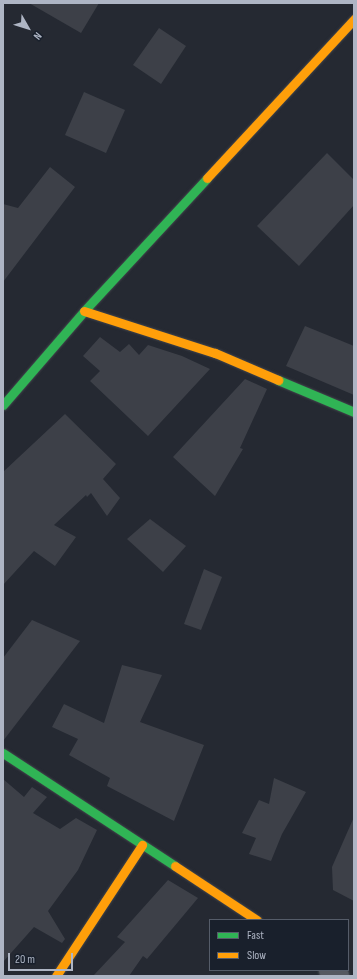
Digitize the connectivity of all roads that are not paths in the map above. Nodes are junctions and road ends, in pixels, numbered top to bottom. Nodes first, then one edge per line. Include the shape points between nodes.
1 (354, 19) edge
2 (84, 311) junction
3 (3, 405) edge
4 (354, 412) edge
5 (3, 753) edge
6 (142, 845) junction
7 (255, 919) edge
8 (56, 976) edge

1 - 2 street
2 - 3 street
2 - 4 street via 215,353
5 - 6 street
6 - 7 street
6 - 8 street

